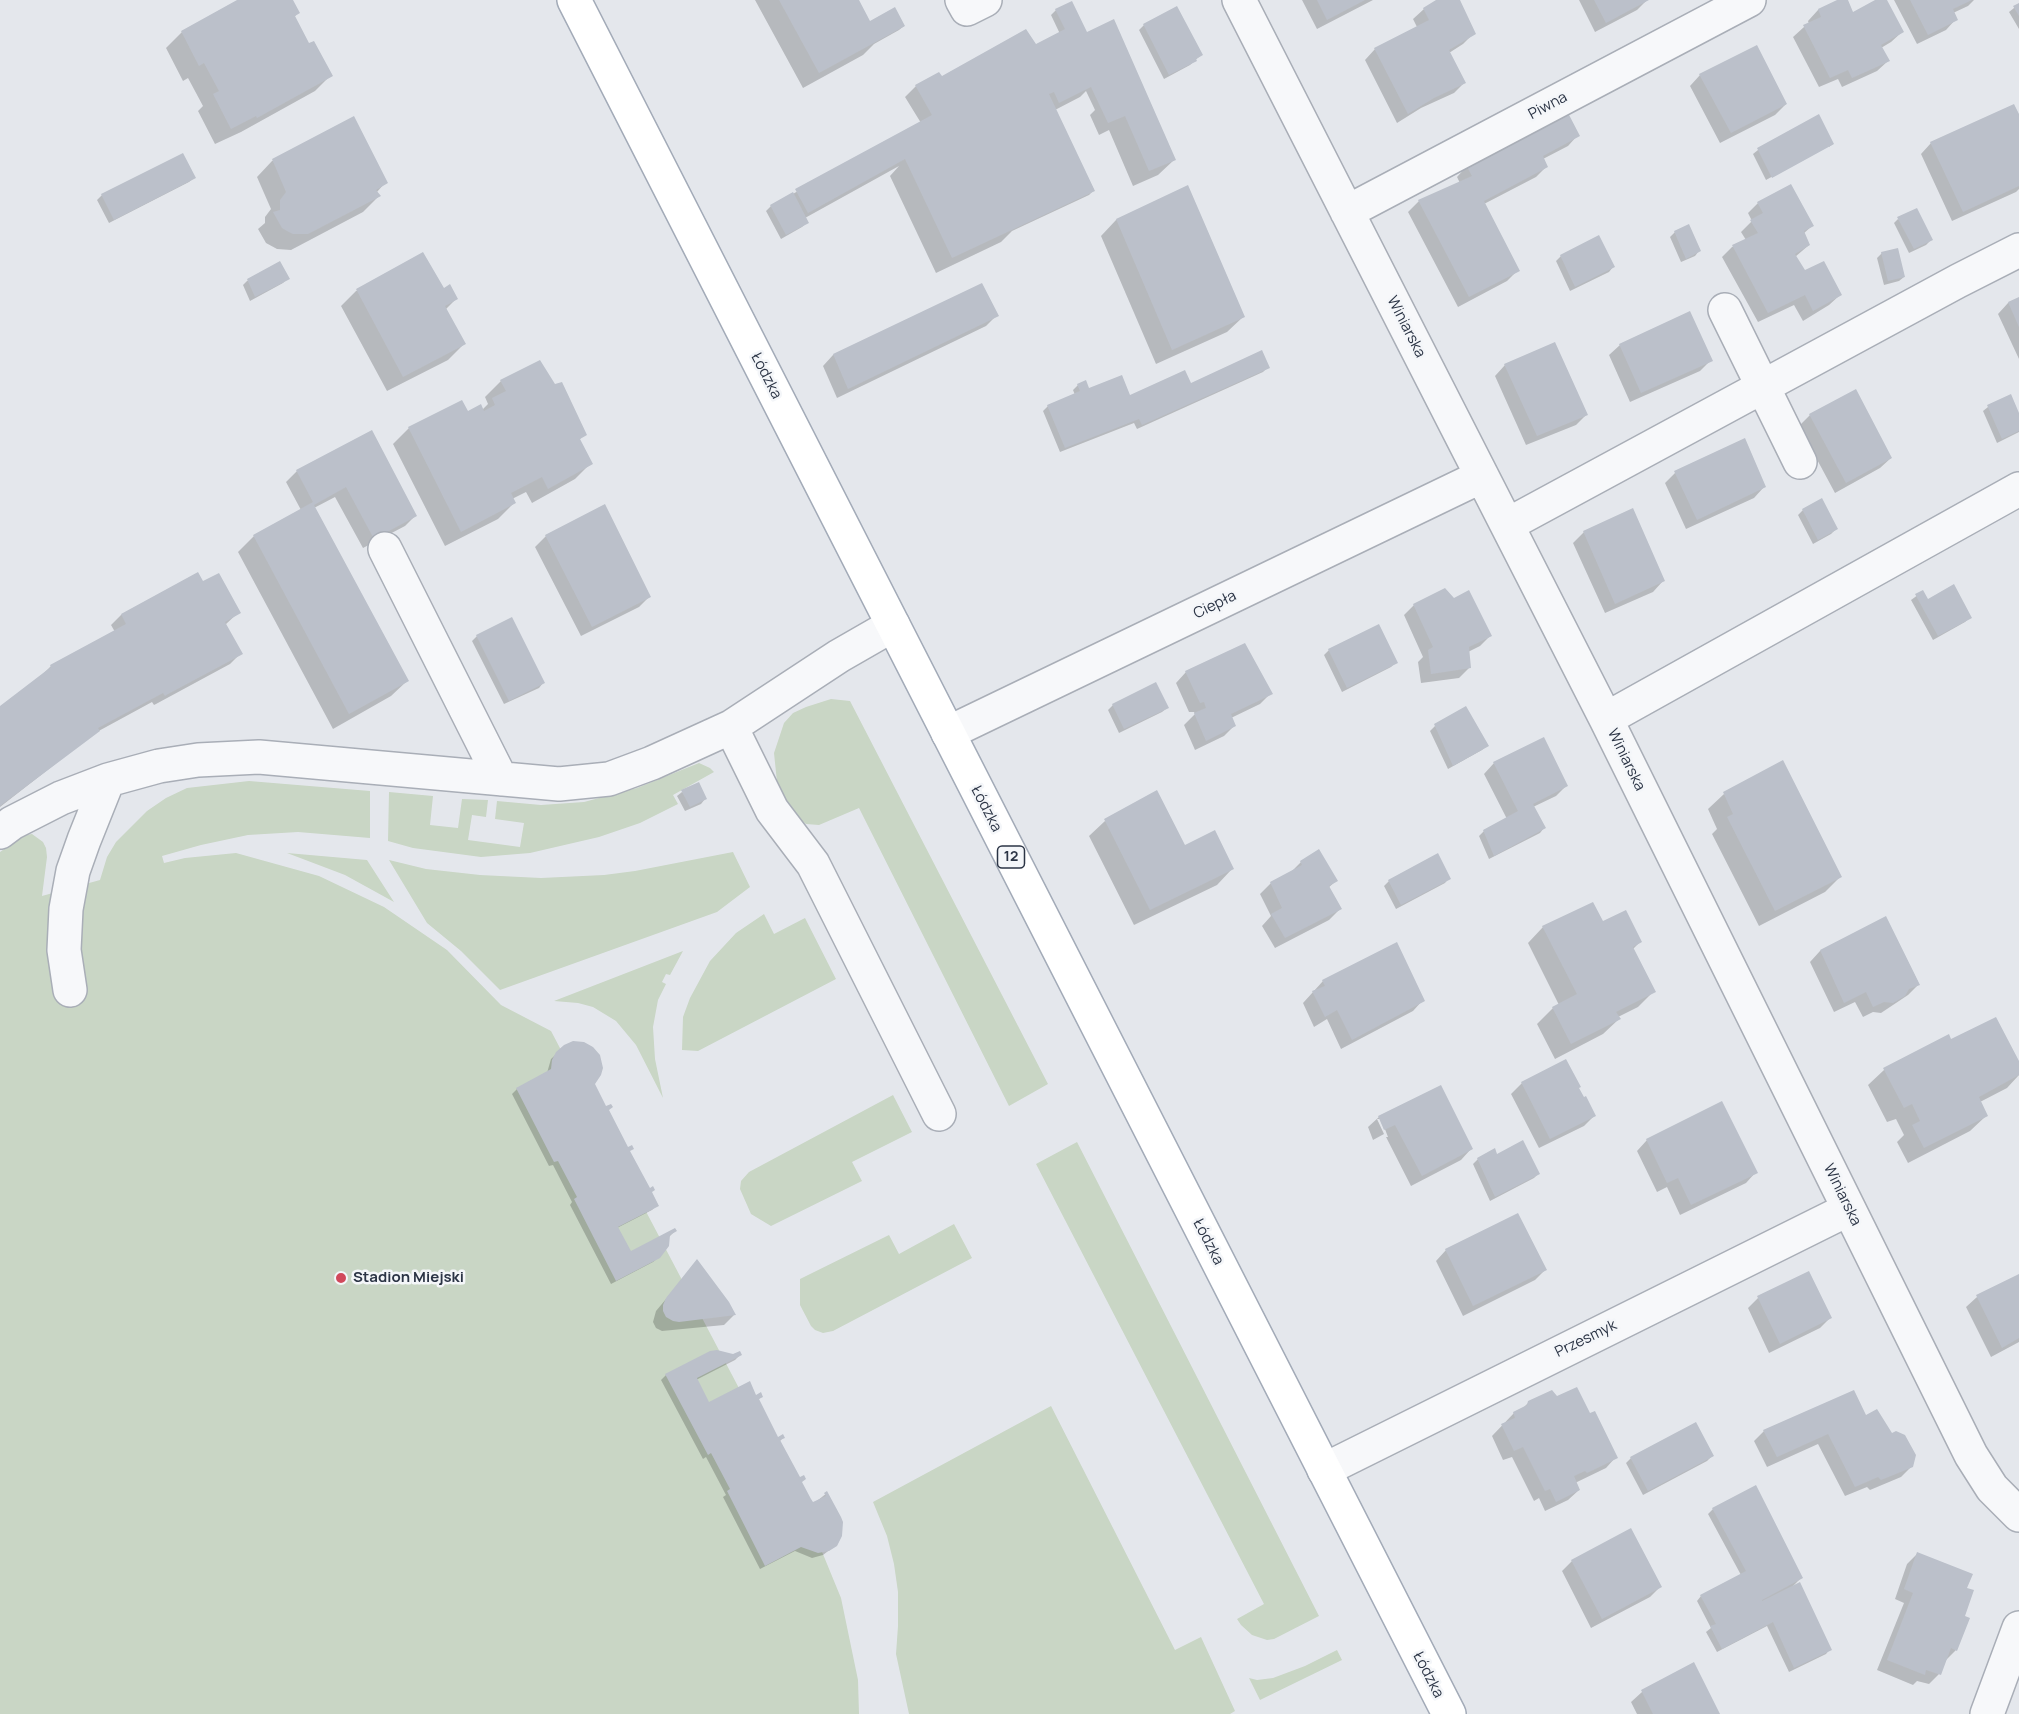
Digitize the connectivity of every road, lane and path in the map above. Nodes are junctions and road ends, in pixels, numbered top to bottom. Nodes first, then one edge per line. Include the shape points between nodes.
1 (574, 0) edge
2 (962, 0) edge
3 (985, 0) edge
4 (1239, 0) edge
5 (1749, 0) edge
6 (1347, 212) junction
7 (2019, 250) edge
8 (1725, 310) dead end
9 (1763, 387) junction
10 (1800, 462) dead end
11 (1482, 476) junction
12 (2019, 489) edge
13 (1507, 525) junction
14 (385, 549) dead end
15 (893, 625) junction
16 (1606, 719) junction
17 (731, 727) junction
18 (948, 733) junction
19 (501, 779) junction
20 (108, 780) junction
21 (0, 832) edge
22 (70, 990) dead end
23 (939, 1114) dead end
24 (1849, 1209) junction
25 (1324, 1470) junction
26 (2019, 1515) edge
27 (2019, 1628) edge
28 (1449, 1714) edge
29 (1987, 1714) edge

1 - 15 main road, Łódzka / 12
2 - 3 street via 967,9
4 - 6 street, Winiarska
5 - 6 street, Piwna
6 - 11 street, Winiarska
7 - 9 street
8 - 9 street
9 - 10 street
9 - 13 street
11 - 13 street, Winiarska
11 - 18 street, Ciepła
12 - 16 street
13 - 16 street, Winiarska
14 - 19 street
15 - 17 street
15 - 18 main road, Łódzka / 12
16 - 24 street, Winiarska
17 - 19 street via 609,779 559,784
17 - 23 street via 771,810 813,864
18 - 25 main road, Łódzka / 12
19 - 20 street via 260,757 169,764
20 - 21 street via 61,798
20 - 22 street via 84,840 66,909 64,950
24 - 25 street, Przesmyk
24 - 26 street, Winiarska via 1971,1455 1992,1488
25 - 28 main road, Łódzka / 12
27 - 29 street

